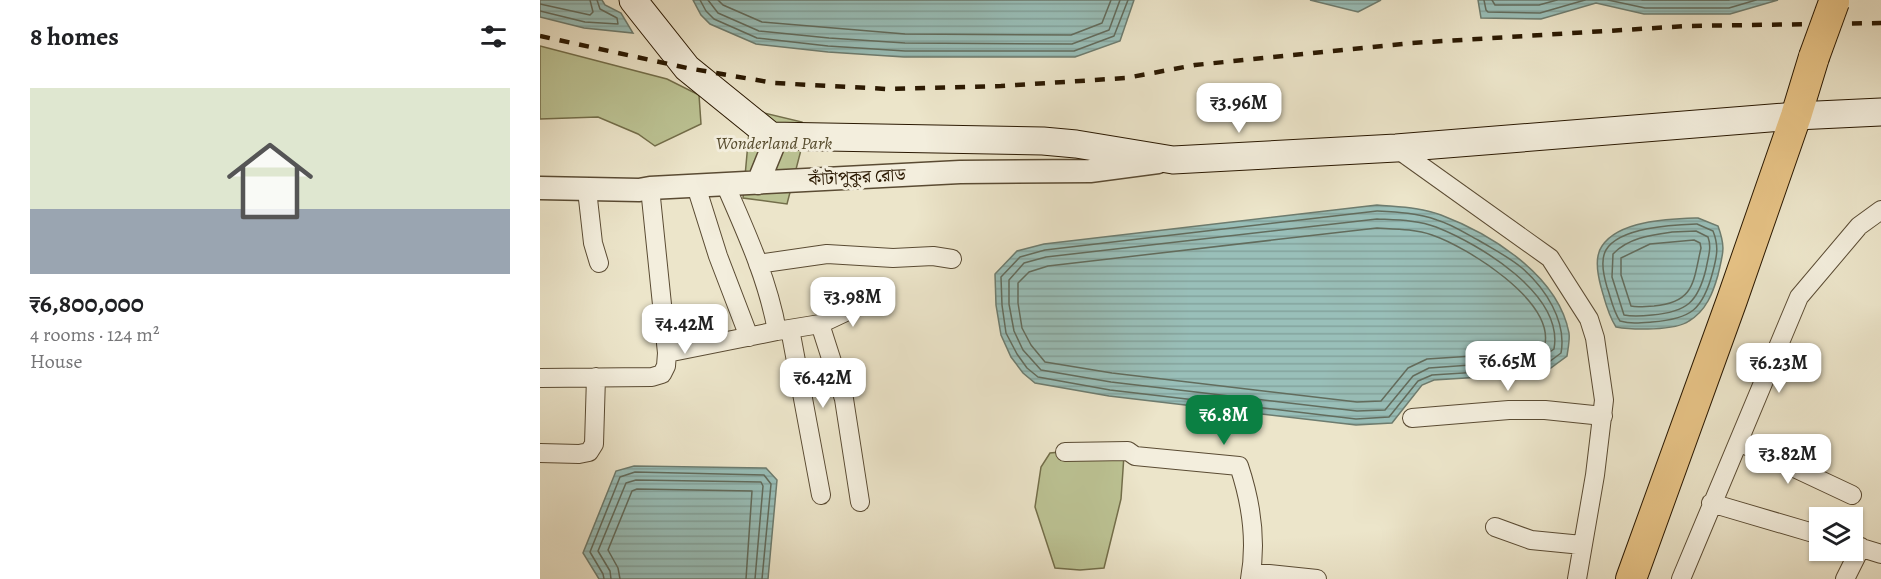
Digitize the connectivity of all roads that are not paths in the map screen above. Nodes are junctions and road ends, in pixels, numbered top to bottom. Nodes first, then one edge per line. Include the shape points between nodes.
1 (633, 0) edge
2 (1834, 1) edge
3 (1881, 112) edge
4 (1796, 116) junction
5 (771, 136) junction
6 (1396, 148) junction
7 (1173, 160) junction
8 (758, 183) junction
9 (725, 184) junction
10 (696, 186) junction
11 (540, 188) edge
12 (650, 188) junction
13 (587, 190) junction
14 (1881, 210) edge
15 (952, 260) dead end
16 (599, 263) dead end
17 (758, 264) junction
18 (871, 300) dead end
19 (820, 324) junction
20 (784, 330) junction
21 (749, 337) junction
22 (667, 353) junction
23 (596, 377) junction
24 (540, 378) edge
25 (1603, 416) junction
26 (1412, 418) dead end
27 (1739, 442) junction
28 (1065, 452) dead end
29 (540, 453) edge
30 (821, 495) dead end
31 (1852, 495) dead end
32 (860, 502) dead end
33 (1711, 503) junction
34 (1495, 527) dead end
35 (1809, 532) edge
36 (1582, 545) junction
37 (1863, 548) edge
38 (1881, 554) edge
39 (1852, 561) edge
40 (1250, 575) edge
41 (1317, 579) edge
42 (1577, 579) edge
43 (1630, 579) edge
44 (1681, 579) edge
45 (1845, 579) edge

1 - 5 main road via 687,68
2 - 4 main road, bridge
3 - 4 main road
4 - 6 main road
4 - 43 main road
5 - 7 main road via 1043,141
5 - 8 street via 770,155
6 - 7 main road
6 - 25 street via 1550,258 1589,319 1604,400
7 - 8 street, কাঁটাপুকুর রোড via 1090,171 960,172
8 - 9 street, কাঁটাপুকুর রোড
9 - 10 street, কাঁটাপুকুর রোড
9 - 17 street
10 - 12 street, কাঁটাপুকুর রোড
10 - 21 street
11 - 13 street, কাঁটাপুকুর রোড
12 - 13 street, কাঁটাপুকুর রোড
12 - 22 street
13 - 16 street
14 - 27 street via 1859,226 1799,297
15 - 17 street via 933,256 826,254
17 - 20 street
18 - 19 street
19 - 20 street
19 - 32 street via 844,399
20 - 21 street
20 - 30 street
21 - 22 street
22 - 23 street via 662,374
23 - 24 street
23 - 29 street via 594,444 589,452
25 - 26 street via 1509,410
25 - 36 street
27 - 31 street
27 - 33 street
28 - 40 street via 1128,451 1135,456 1239,466 1253,534
33 - 35 street
33 - 44 street
34 - 36 street via 1531,540
36 - 42 street
37 - 38 street
39 - 45 street
40 - 41 street

